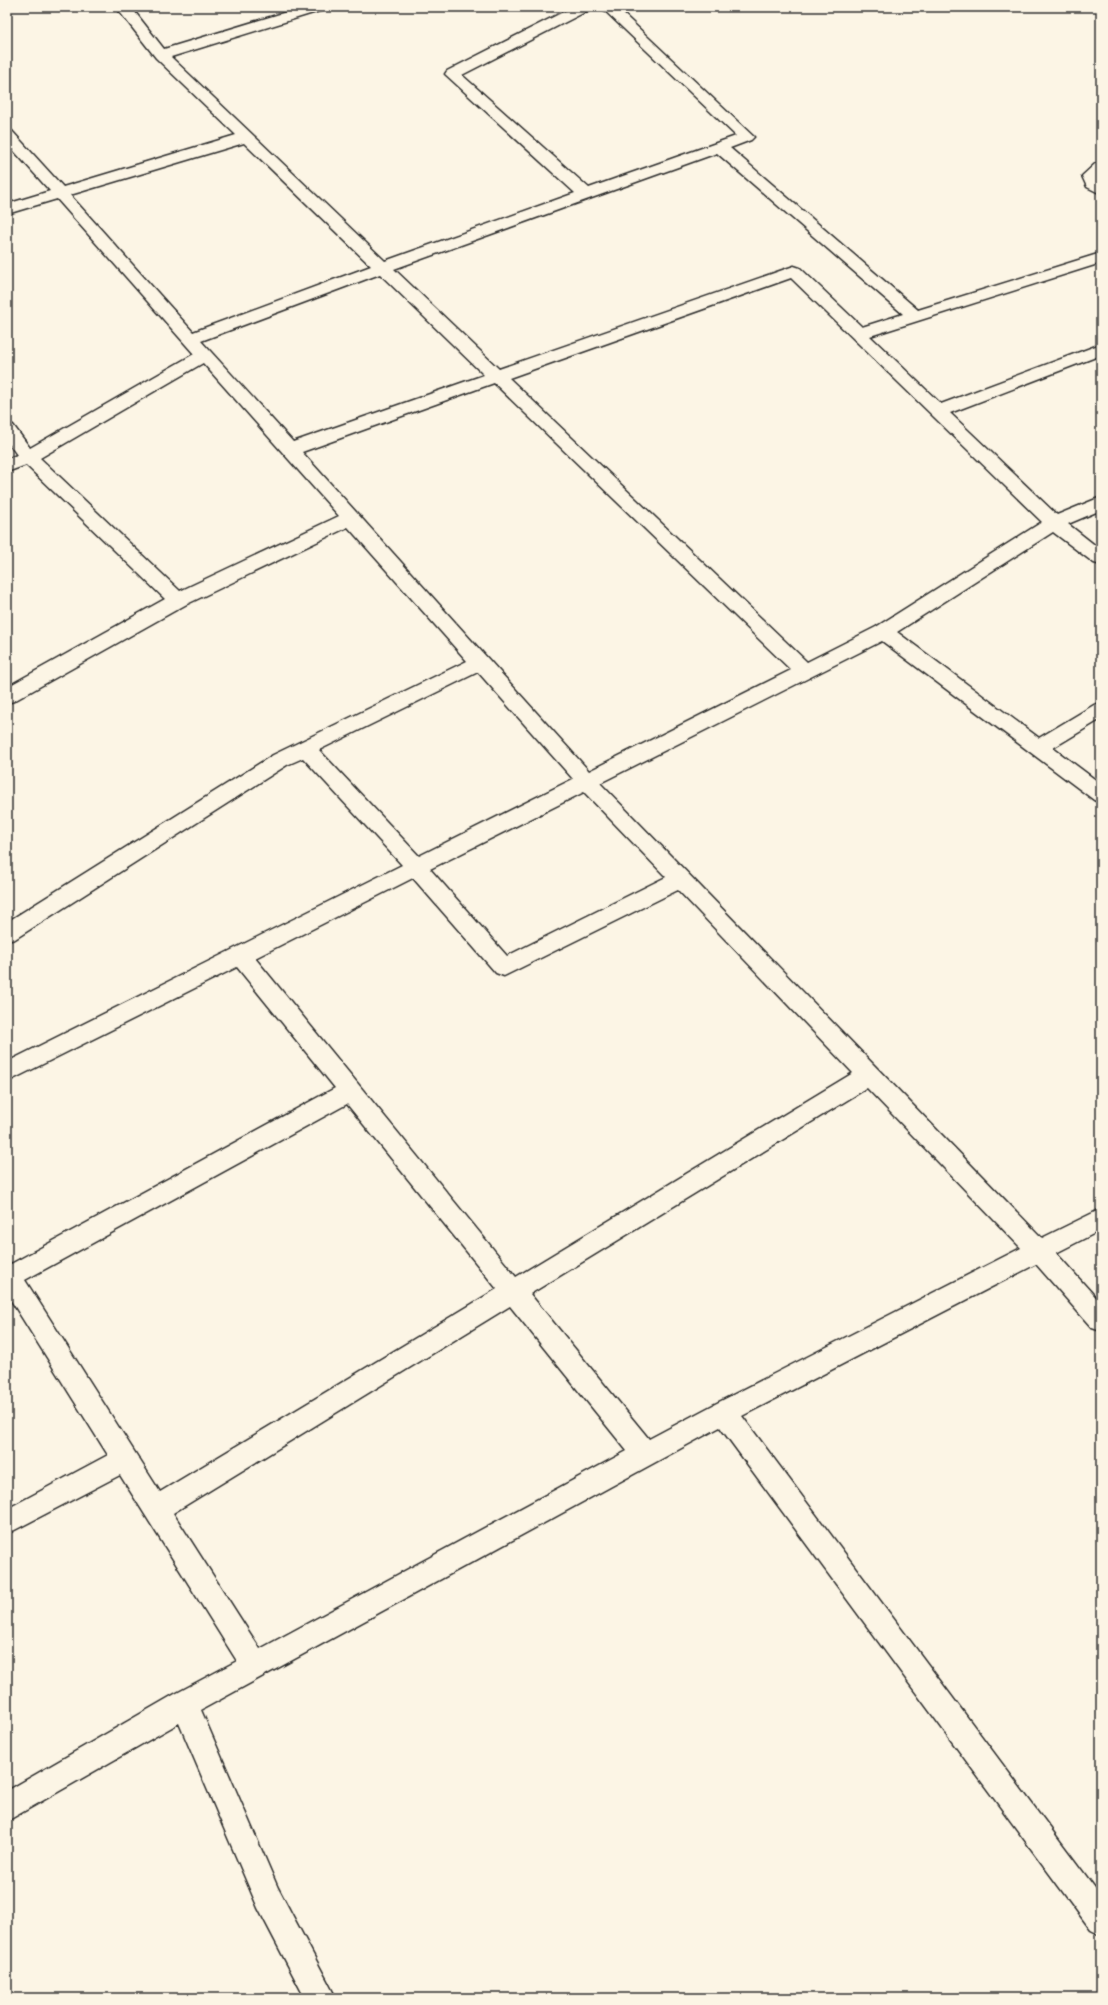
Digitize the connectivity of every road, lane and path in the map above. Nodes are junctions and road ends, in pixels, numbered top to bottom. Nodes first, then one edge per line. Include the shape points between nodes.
1 (123, 7) edge
2 (318, 7) edge
3 (584, 7) edge
4 (608, 7) edge
5 (161, 55) junction
6 (7, 134) edge
7 (247, 137) junction
8 (720, 147) junction
9 (1101, 167) edge
10 (1101, 189) edge
11 (60, 193) junction
12 (586, 194) junction
13 (7, 209) edge
14 (1101, 258) edge
15 (383, 267) junction
16 (914, 315) junction
17 (858, 334) junction
18 (190, 339) junction
19 (1101, 349) edge
20 (204, 355) junction
21 (497, 377) junction
22 (938, 411) junction
23 (7, 429) edge
24 (289, 450) junction
25 (28, 457) junction
26 (7, 466) edge
27 (1101, 503) edge
28 (351, 518) junction
29 (1054, 523) junction
30 (1101, 560) edge
31 (178, 600) junction
32 (883, 632) junction
33 (480, 663) junction
34 (804, 671) junction
35 (7, 696) edge
36 (1101, 710) edge
37 (306, 748) junction
38 (1038, 748) junction
39 (586, 781) junction
40 (1101, 795) edge
41 (416, 867) junction
42 (680, 880) junction
43 (7, 933) edge
44 (240, 955) junction
45 (7, 1073) edge
46 (869, 1075) junction
47 (350, 1092) junction
48 (1101, 1219) edge
49 (1039, 1251) junction
50 (8, 1275) edge
51 (513, 1292) junction
52 (1101, 1320) edge
53 (724, 1412) junction
54 (646, 1455) junction
55 (124, 1460) junction
56 (156, 1509) junction
57 (7, 1522) edge
58 (255, 1666) junction
59 (185, 1704) junction
60 (7, 1807) edge
61 (1101, 1920) edge
62 (321, 1998) edge

1 - 5 street
2 - 5 street
3 - 12 street via 452,74
4 - 8 street via 746,137
5 - 7 street
6 - 11 street
7 - 11 street
7 - 15 street
8 - 12 street
8 - 16 street
9 - 10 street via 1090,176 1093,184
11 - 13 street
11 - 18 street
12 - 15 street
14 - 16 street
15 - 18 street
15 - 21 street
16 - 17 street
17 - 21 street via 794,271
17 - 22 street
18 - 20 street
19 - 22 street
20 - 24 street
20 - 25 street
21 - 24 street
21 - 34 street
22 - 29 street
23 - 25 street
24 - 28 street
25 - 26 street
25 - 31 street
27 - 29 street
28 - 31 street
28 - 33 street
29 - 30 street
29 - 32 street
31 - 35 street
32 - 34 street
32 - 38 street
33 - 37 street
33 - 39 street
34 - 39 street
36 - 38 street
37 - 41 street
37 - 43 street via 280,760
38 - 40 street
39 - 41 street
39 - 42 street
41 - 42 street via 504,967
41 - 44 street
42 - 46 street
44 - 45 street
44 - 47 street
46 - 49 street
46 - 51 street
47 - 50 street
47 - 51 street
48 - 49 street
49 - 52 street
49 - 53 street
50 - 55 street
51 - 54 street
51 - 56 street
53 - 54 street
53 - 61 street
54 - 58 street
55 - 56 street
55 - 57 street
56 - 58 street
58 - 59 street
59 - 60 street
59 - 62 street via 268,1898

